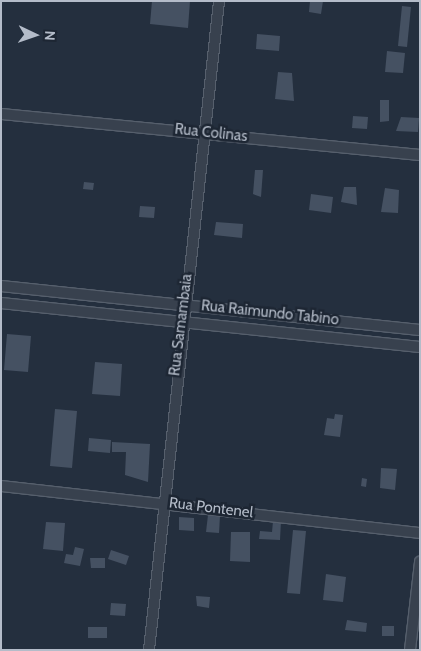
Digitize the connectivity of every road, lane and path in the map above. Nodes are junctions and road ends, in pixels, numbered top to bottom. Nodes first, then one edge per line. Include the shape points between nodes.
1 (219, 1) edge
2 (1, 114) edge
3 (203, 132) junction
4 (420, 154) edge
5 (1, 286) edge
6 (1, 303) edge
7 (184, 304) junction
8 (227, 308) junction
9 (181, 322) junction
10 (226, 326) junction
11 (420, 330) edge
12 (420, 347) edge
13 (1, 486) edge
14 (162, 502) junction
15 (420, 533) edge
16 (420, 562) edge
17 (149, 650) edge
18 (410, 650) edge

1 - 3 street, Rua Samambaia
2 - 3 street, Rua Colinas
3 - 4 street, Rua Colinas
3 - 7 street, Rua Samambaia
5 - 7 street, Rua Raimundo Tabino
6 - 9 street, Rua Raimundo Tabino
7 - 8 street, Rua Raimundo Tabino
7 - 9 street, Rua Samambaia
8 - 10 street
8 - 11 street, Rua Raimundo Tabino
9 - 10 street, Rua Raimundo Tabino
9 - 14 street, Rua Samambaia
10 - 12 street, Rua Raimundo Tabino
13 - 14 street, Rua Pontenel
14 - 15 street, Rua Pontenel
14 - 17 street, Rua Samambaia
16 - 18 street

